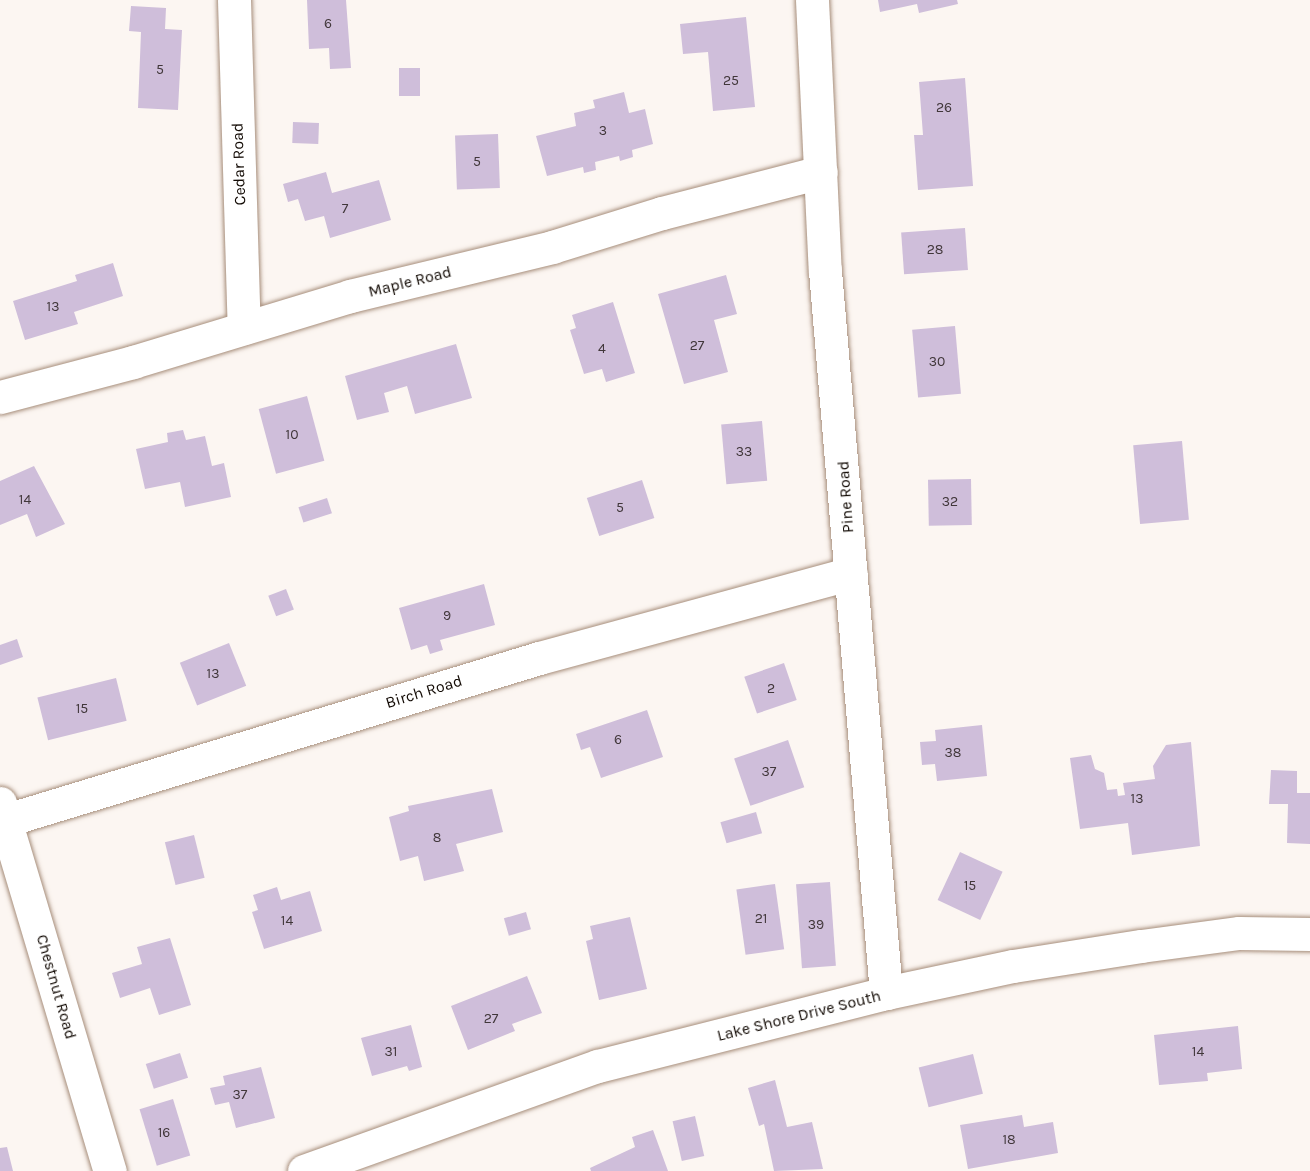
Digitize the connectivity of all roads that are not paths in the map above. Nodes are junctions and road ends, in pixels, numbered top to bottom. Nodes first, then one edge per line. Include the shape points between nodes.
1 (234, 0) edge
2 (812, 0) edge
3 (821, 172) junction
4 (244, 328) junction
5 (0, 397) edge
6 (851, 573) junction
7 (2, 815) edge
8 (1310, 934) edge
9 (886, 993) junction
10 (110, 1171) edge
11 (304, 1171) edge

1 - 4 street, Cedar Road
2 - 3 street, Pine Road
3 - 4 street, Maple Road via 662,213 552,248 350,296
3 - 6 street, Pine Road via 825,271
4 - 5 street, Maple Road
6 - 7 street, Birch Road via 539,658
6 - 9 street, Pine Road
7 - 10 street, Chestnut Road
8 - 9 street, Lake Shore Drive South via 1239,933 1013,966
9 - 11 street, Lake Shore Drive South via 598,1066

